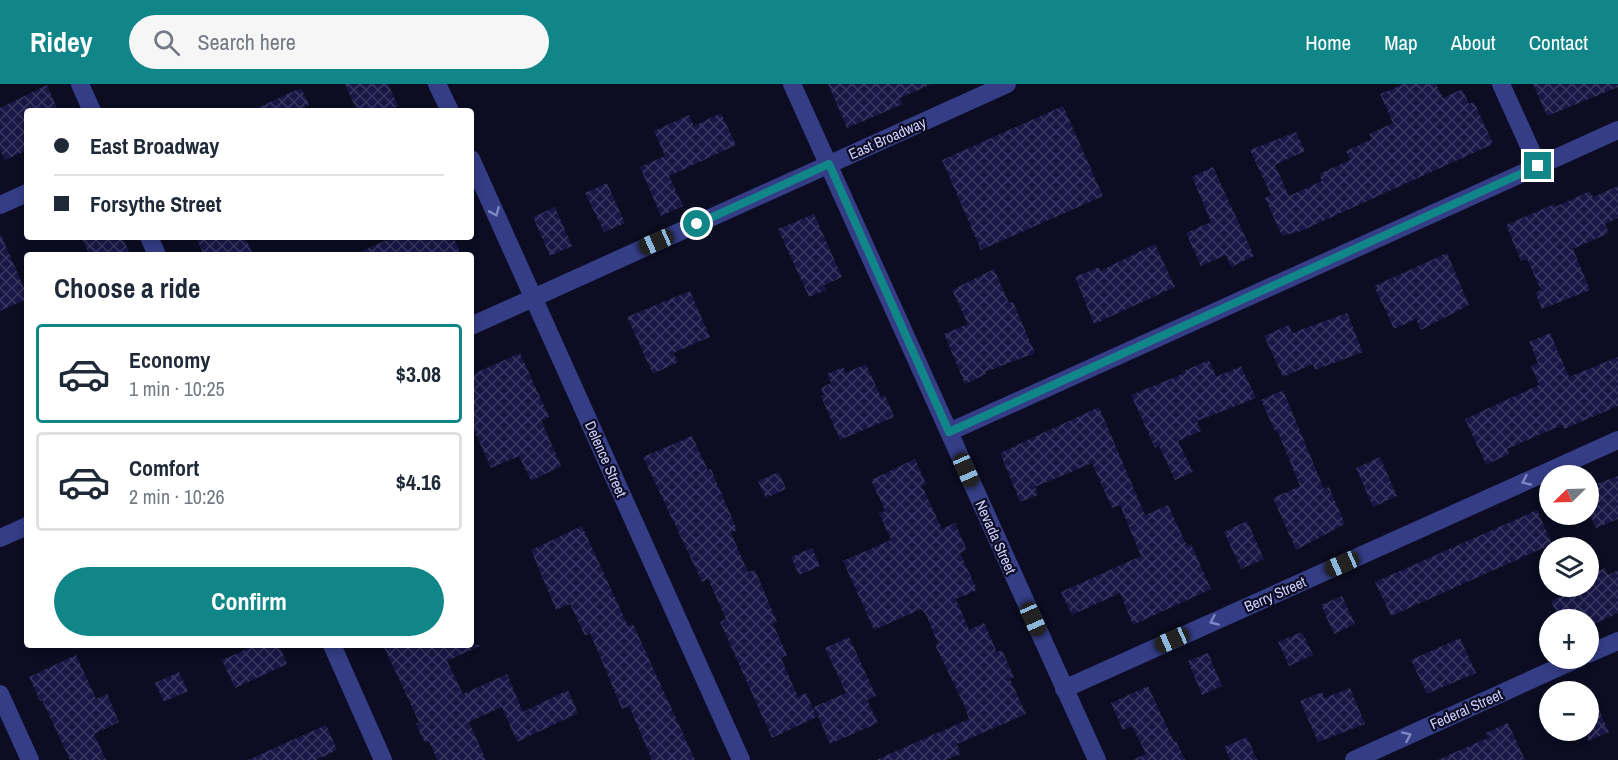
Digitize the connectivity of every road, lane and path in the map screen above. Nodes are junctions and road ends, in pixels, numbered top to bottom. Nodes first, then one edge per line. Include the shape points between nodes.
1 (80, 84) edge
2 (438, 84) edge
3 (792, 84) edge
4 (1007, 84) edge
5 (1502, 84) edge
6 (91, 108) edge
7 (449, 108) edge
8 (1618, 130) edge
9 (829, 164) junction
10 (474, 166) edge
11 (1538, 166) junction
12 (24, 194) edge
13 (0, 205) edge
14 (533, 298) junction
15 (474, 325) edge
16 (949, 432) junction
17 (1618, 440) edge
18 (24, 527) edge
19 (0, 538) edge
20 (1618, 641) edge
21 (333, 648) edge
22 (1599, 649) edge
23 (1555, 669) edge
24 (1064, 689) junction
25 (0, 694) edge
26 (1090, 758) edge
27 (30, 760) edge
28 (383, 760) edge
29 (741, 760) edge
30 (1354, 760) edge

1 - 6 street
2 - 7 street
3 - 9 street, Nevada Street
4 - 9 street, East Broadway
5 - 11 street
8 - 11 street
9 - 14 street, East Broadway
9 - 16 street, Nevada Street
10 -> 14 street, Delence Street
11 - 16 street
12 - 13 street
14 - 15 street, East Broadway
14 - 29 street, Delence Street
16 - 24 street, Nevada Street
17 -> 24 street, Berry Street
18 - 19 street
20 - 22 street
21 - 28 street
30 -> 23 street, Federal Street
24 - 26 street, Nevada Street
25 - 27 street

